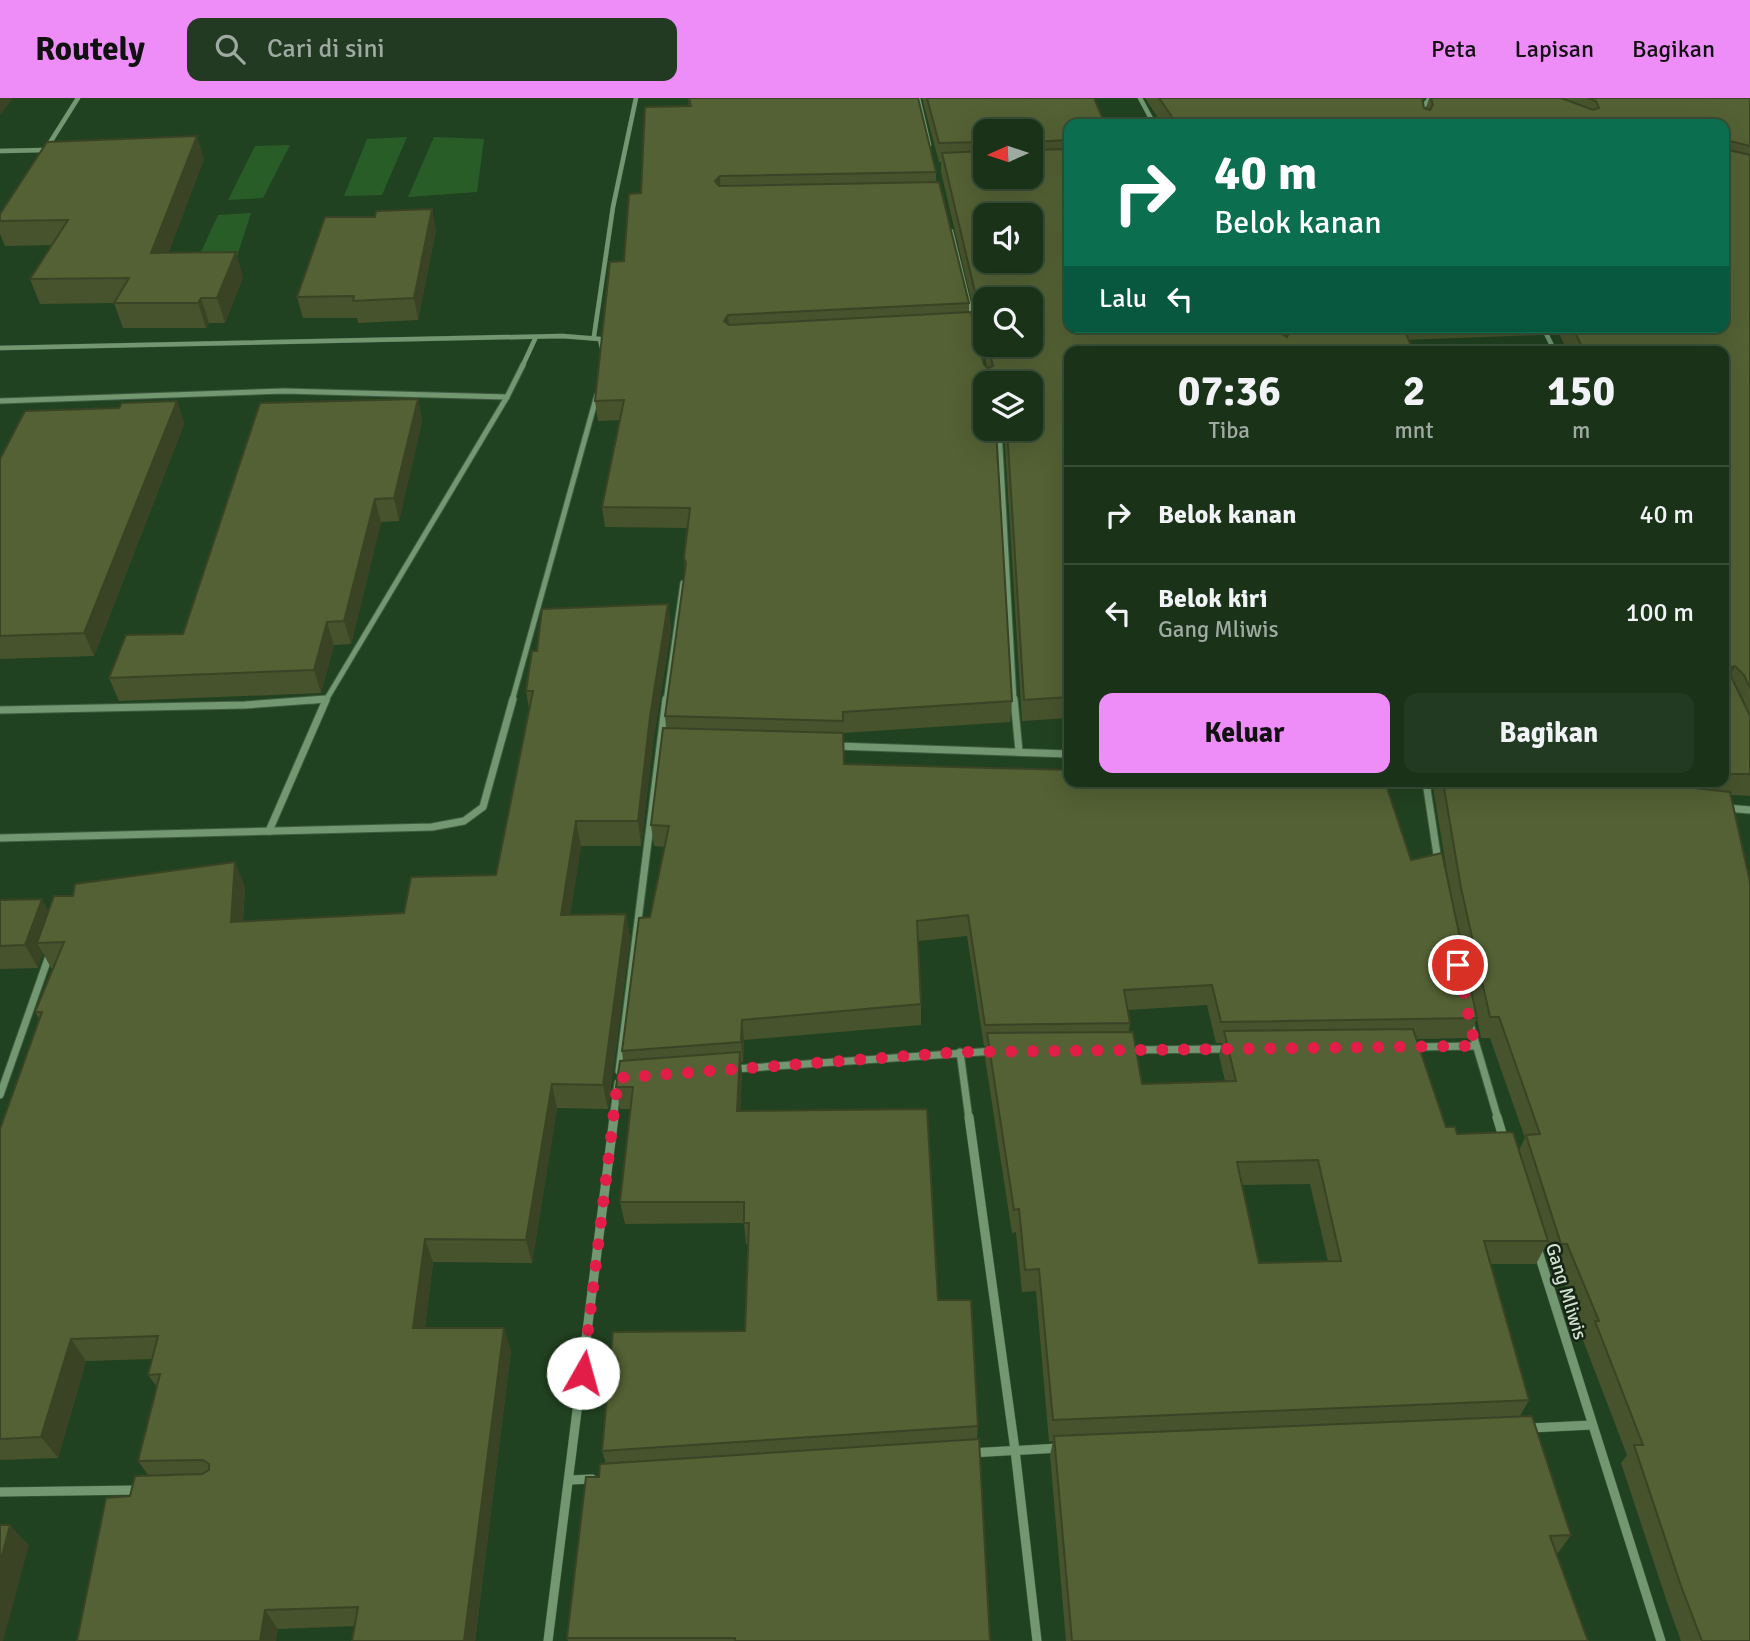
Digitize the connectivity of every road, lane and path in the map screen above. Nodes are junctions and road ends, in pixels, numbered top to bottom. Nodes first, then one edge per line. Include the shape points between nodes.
1 (78, 98) edge
2 (636, 98) edge
3 (918, 98) edge
4 (1140, 98) edge
5 (1430, 98) edge
6 (1151, 119) edge
7 (1422, 119) edge
8 (0, 150) edge
9 (45, 150) junction
10 (932, 155) edge
11 (38, 161) edge
12 (950, 228) edge
13 (973, 319) edge
14 (594, 336) junction
15 (535, 339) junction
16 (0, 348) edge
17 (601, 358) edge
18 (598, 385) edge
19 (507, 397) junction
20 (0, 401) edge
21 (1002, 441) edge
22 (683, 583) edge
23 (326, 700) junction
24 (0, 710) edge
25 (825, 746) edge
26 (1019, 751) junction
27 (1064, 754) edge
28 (1427, 787) edge
29 (1722, 807) edge
30 (1750, 810) edge
31 (269, 831) junction
32 (0, 838) edge
33 (1440, 873) edge
34 (55, 938) edge
35 (1469, 1019) edge
36 (1475, 1046) junction
37 (1405, 1047) edge
38 (1238, 1049) edge
39 (1113, 1050) edge
40 (1001, 1051) edge
41 (960, 1052) junction
42 (728, 1069) edge
43 (632, 1077) edge
44 (618, 1078) junction
45 (0, 1095) edge
46 (1507, 1150) edge
47 (1535, 1242) edge
48 (1592, 1425) junction
49 (1523, 1428) edge
50 (1070, 1448) edge
51 (1015, 1450) junction
52 (959, 1454) edge
53 (598, 1478) edge
54 (570, 1480) junction
55 (148, 1489) edge
56 (0, 1492) edge
57 (548, 1641) edge
58 (1037, 1641) edge
59 (1661, 1641) edge

1 - 9 street
2 - 14 street via 613,207
3 - 10 street
4 - 6 street
5 - 7 street via 1420,111
8 - 9 street
9 - 11 street
12 - 13 street
14 - 15 street
14 - 17 street via 603,345
15 - 16 street via 256,340
15 - 19 street
18 - 31 street via 483,807 464,821 432,827
19 - 20 street via 284,391
19 - 23 street
21 - 26 street via 1009,641
22 - 44 street
23 - 24 street via 262,706
23 - 31 street
25 - 26 street
26 - 27 street
28 - 33 street
29 - 30 street
31 - 32 street
34 - 45 street
35 - 36 street
36 - 37 street
36 - 46 street
38 - 39 street
40 - 41 street
41 - 42 street
41 - 51 street
43 - 44 street
44 - 54 street
47 - 48 street, Gang Mliwis
48 - 49 street
48 - 59 street, Gang Mliwis
50 - 51 street
51 - 52 street
51 - 58 street
53 - 54 street
54 - 57 street
55 - 56 street

